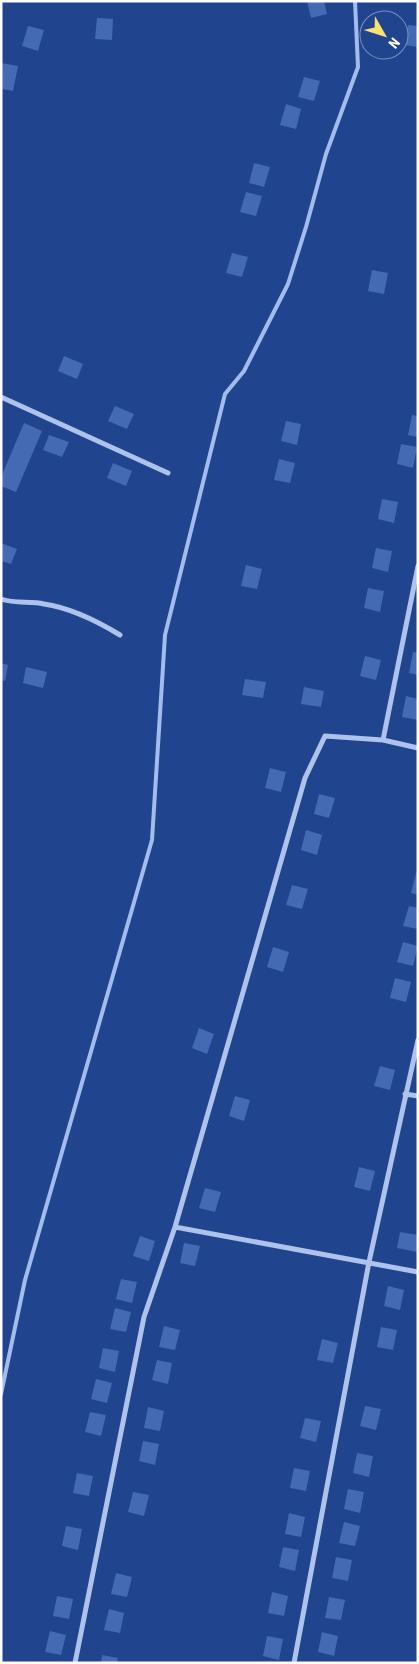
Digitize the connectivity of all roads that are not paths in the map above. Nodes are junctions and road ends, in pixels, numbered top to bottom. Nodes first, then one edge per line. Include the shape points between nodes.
1 (1, 397) edge
2 (168, 473) dead end
3 (418, 566) edge
4 (1, 599) edge
5 (120, 634) dead end
6 (383, 740) junction
7 (418, 748) edge
8 (418, 1040) edge
9 (405, 1094) junction
10 (418, 1096) edge
11 (175, 1227) junction
12 (369, 1262) junction
13 (418, 1272) edge
14 (75, 1663) edge
15 (294, 1663) edge

1 - 2 street
3 - 6 street
4 - 5 street via 63,609 91,618
6 - 7 street
6 - 11 street via 325,736 314,756
8 - 9 street
9 - 10 street
9 - 12 street
11 - 12 street
11 - 14 street via 144,1316
12 - 13 street
12 - 15 street

